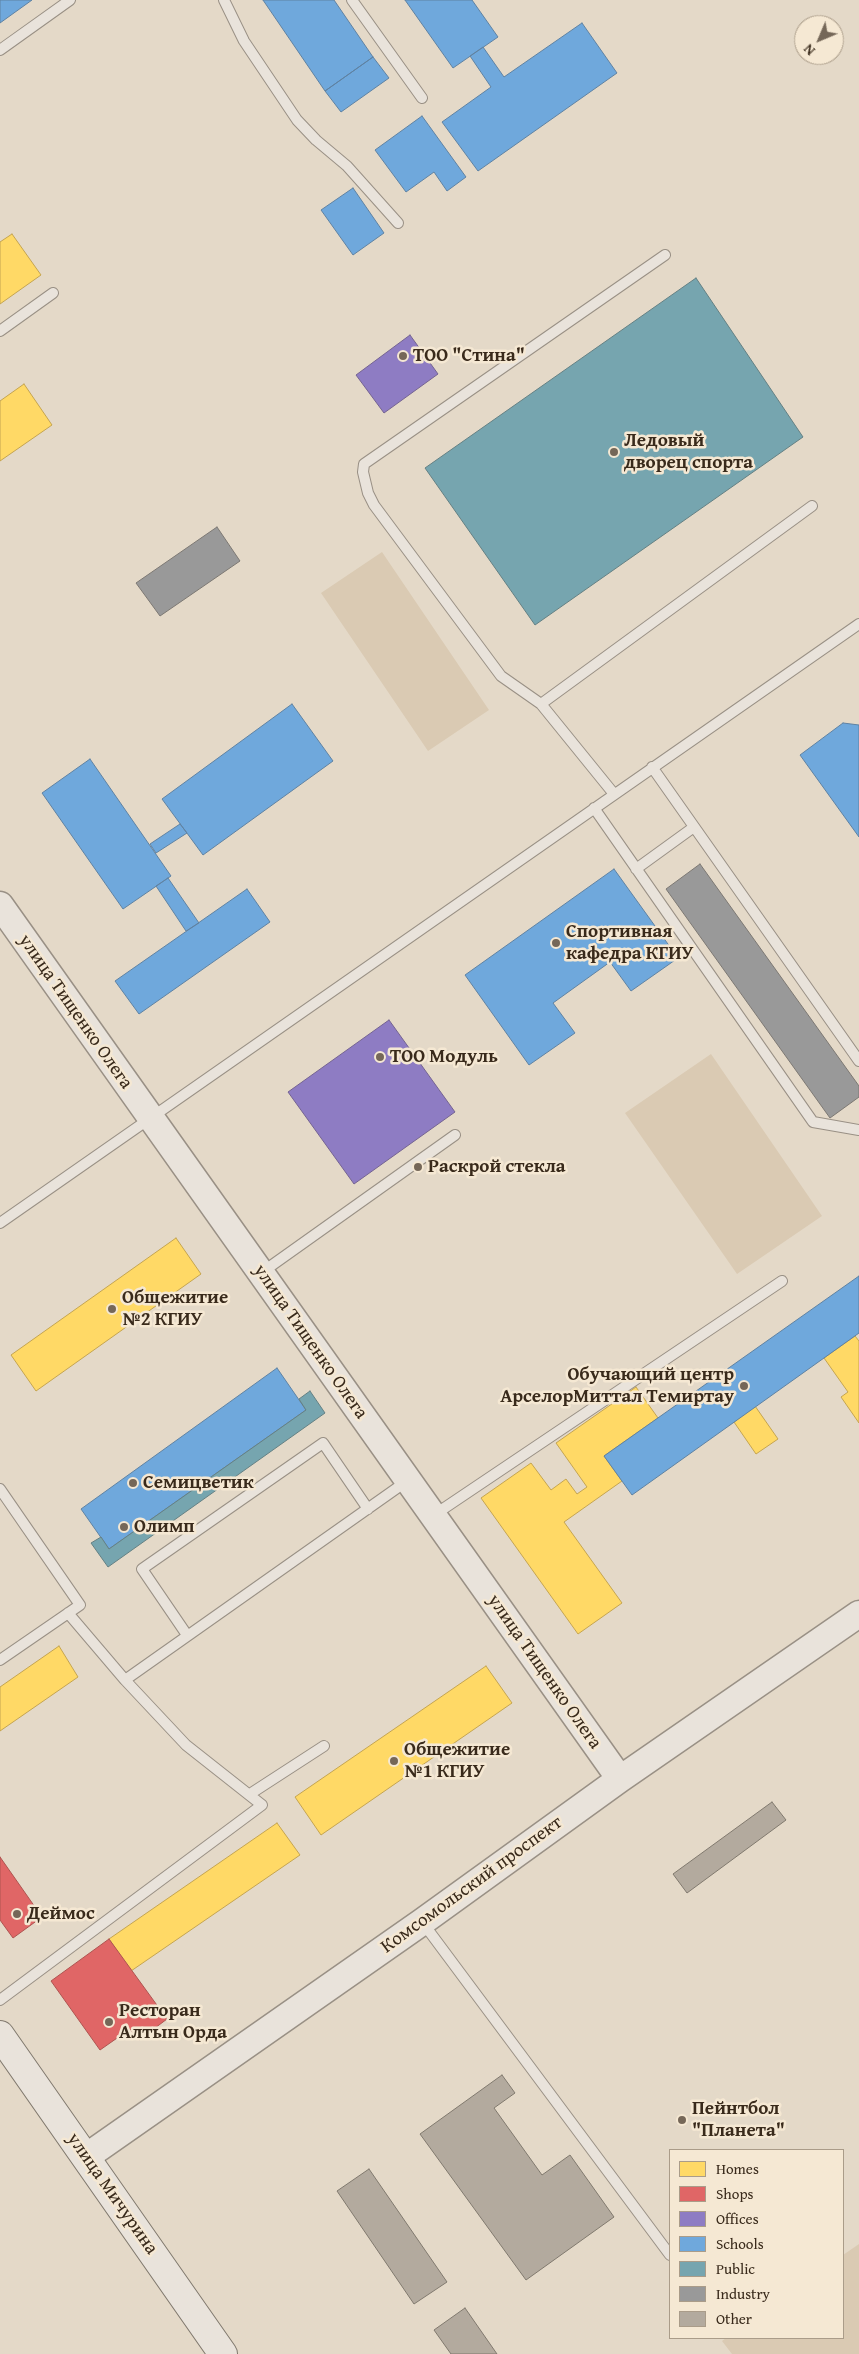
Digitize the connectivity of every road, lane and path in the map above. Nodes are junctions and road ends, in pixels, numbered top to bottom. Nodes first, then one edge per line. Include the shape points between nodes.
1 (70, 0) edge
2 (224, 0) edge
3 (352, 0) edge
4 (0, 50) edge
5 (422, 98) dead end
6 (398, 224) dead end
7 (665, 255) dead end
8 (53, 293) dead end
9 (0, 331) edge
10 (812, 506) dead end
11 (859, 624) edge
12 (541, 704) junction
13 (652, 768) junction
14 (614, 794) junction
15 (594, 808) junction
16 (694, 827) junction
17 (636, 868) junction
18 (0, 905) edge
19 (859, 1061) edge
20 (150, 1117) junction
21 (859, 1130) edge
22 (455, 1135) dead end
23 (0, 1223) edge
24 (260, 1273) junction
25 (782, 1280) dead end
26 (408, 1481) junction
27 (0, 1489) edge
28 (368, 1509) junction
29 (433, 1516) junction
30 (68, 1613) junction
31 (859, 1614) edge
32 (187, 1635) junction
33 (0, 1660) edge
34 (125, 1680) junction
35 (324, 1746) dead end
36 (620, 1779) junction
37 (250, 1794) junction
38 (422, 1922) junction
39 (0, 2000) edge
40 (0, 2035) edge
41 (86, 2157) junction
42 (669, 2254) edge
43 (223, 2354) edge

1 - 4 lane
2 - 6 lane via 244,41 301,125 347,166
3 - 5 lane
7 - 12 lane via 364,464 365,483 374,505 501,676
8 - 9 lane
10 - 12 lane
11 - 13 lane
12 - 14 lane
13 - 14 lane
13 - 16 lane
14 - 15 lane
15 - 17 lane
15 - 20 lane
16 - 17 lane
16 - 19 lane
17 - 21 lane via 813,1122
18 - 20 street, улица Тищенко Олега
20 - 23 lane
20 - 24 street, улица Тищенко Олега
22 - 24 lane
24 - 26 street, улица Тищенко Олега
25 - 29 lane
26 - 28 lane
26 - 29 street, улица Тищенко Олега
27 - 30 lane via 80,1604
28 - 32 lane
28 - 32 lane via 323,1443 252,1492 142,1569
29 - 36 street, улица Тищенко Олега
30 - 33 lane
30 - 34 lane
31 - 36 street, Комсомольский проспект
32 - 34 lane
34 - 37 lane via 186,1745
35 - 37 lane
36 - 38 street, Комсомольский проспект
37 - 39 lane via 262,1805
38 - 41 street, Комсомольский проспект
38 - 42 lane
40 - 41 main road, улица Мичурина
41 - 43 main road, улица Мичурина

